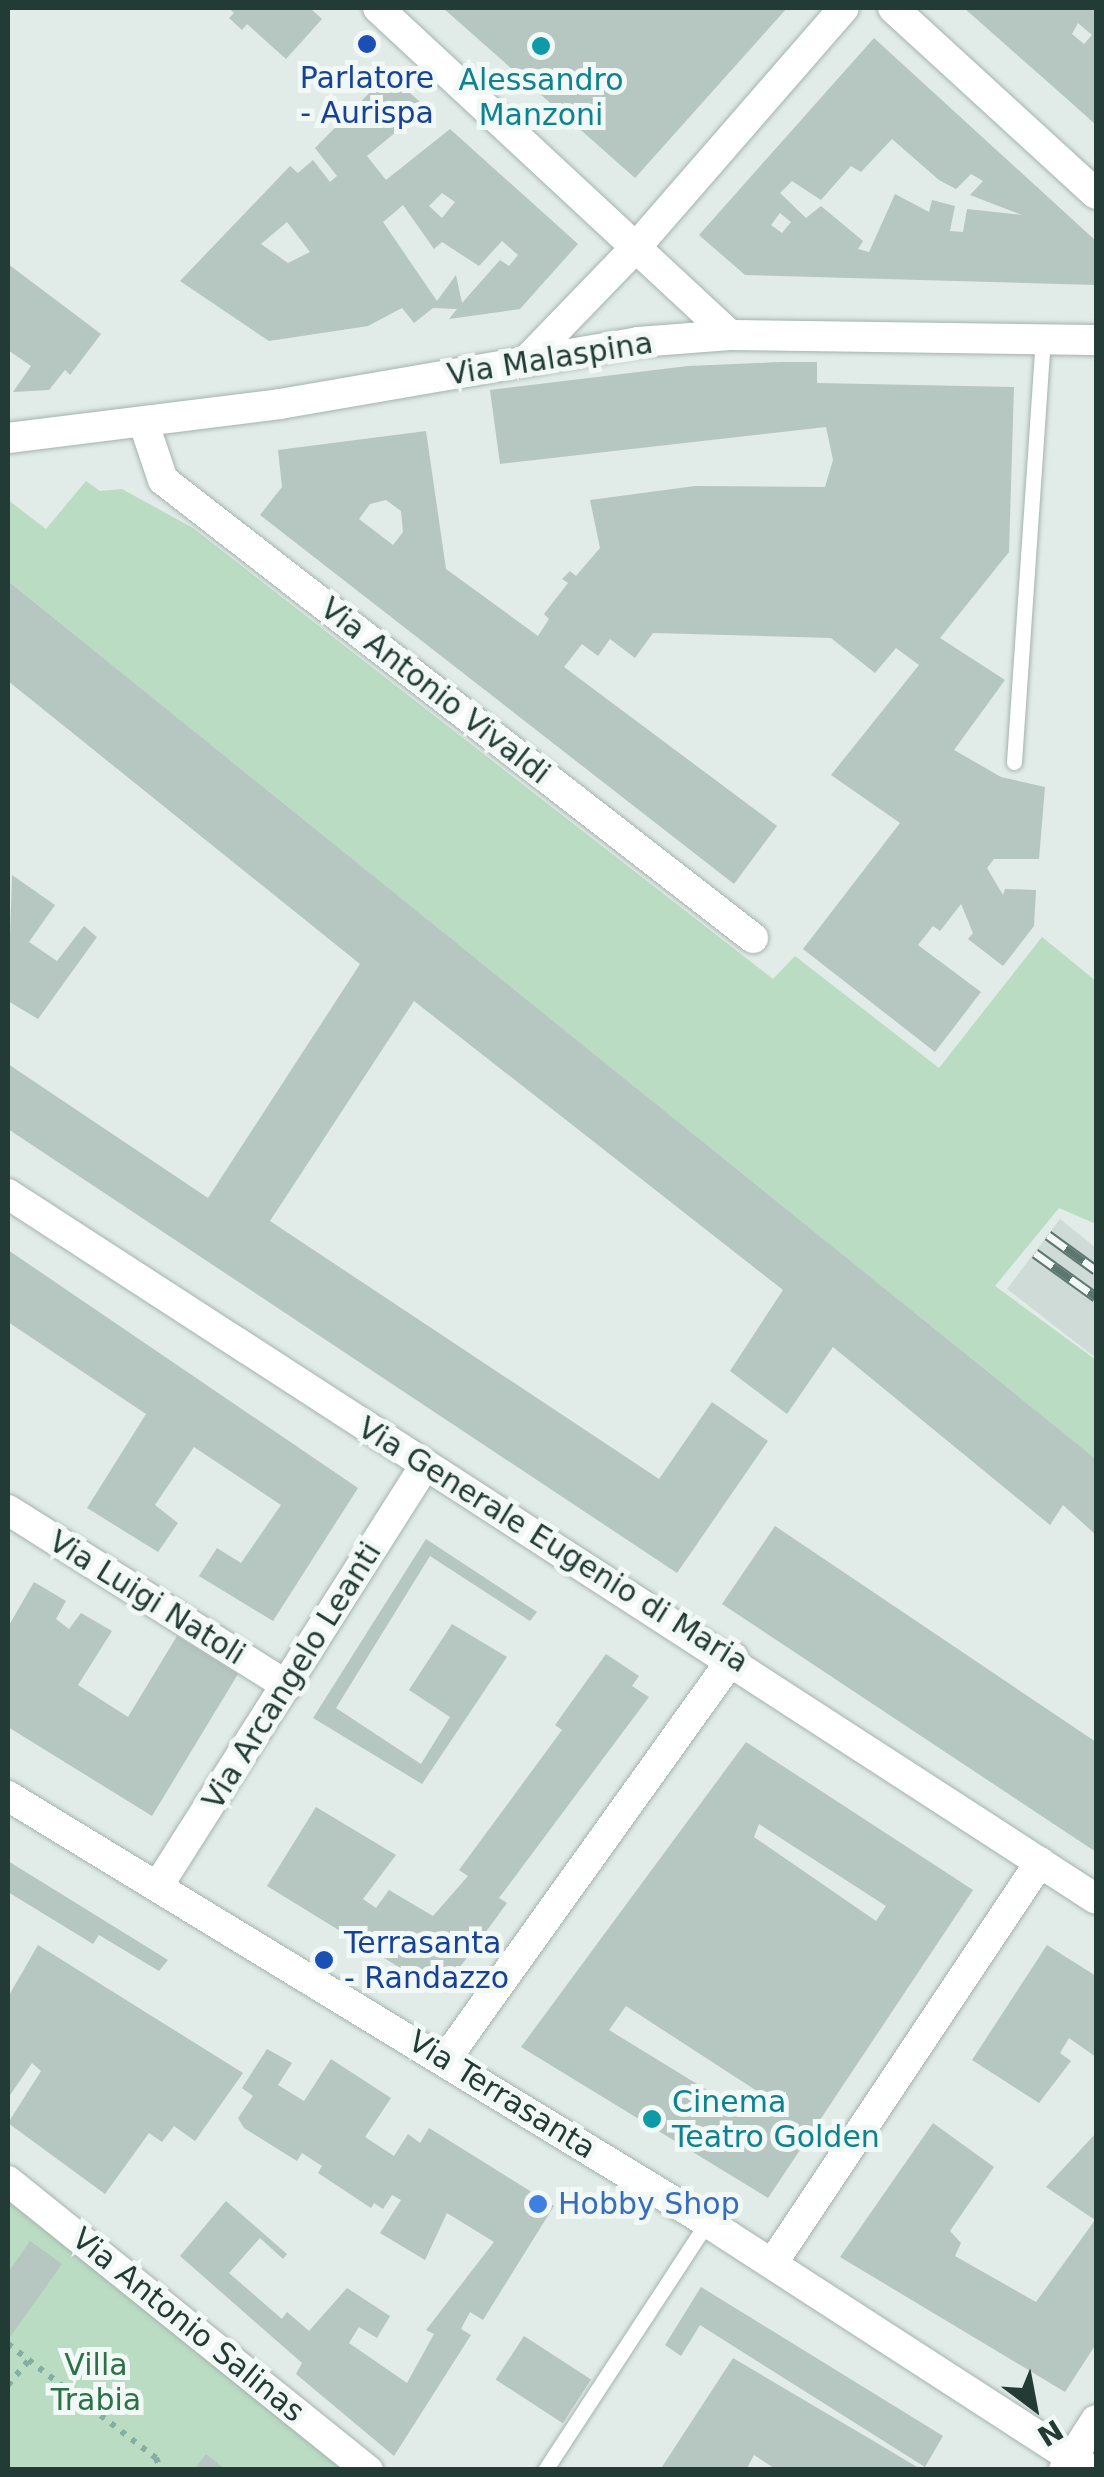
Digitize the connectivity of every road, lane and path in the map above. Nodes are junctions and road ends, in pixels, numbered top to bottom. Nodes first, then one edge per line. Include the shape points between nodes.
1 (378, 8) edge
2 (844, 8) edge
3 (893, 8) edge
4 (1096, 194) edge
5 (637, 246) junction
6 (730, 335) junction
7 (1043, 340) junction
8 (1096, 340) edge
9 (529, 358) junction
10 (144, 424) junction
11 (8, 438) edge
12 (1014, 762) dead end
13 (753, 938) dead end
14 (8, 1194) edge
15 (425, 1466) junction
16 (8, 1510) edge
17 (733, 1658) junction
18 (287, 1686) junction
19 (8, 1796) edge
20 (1040, 1862) junction
21 (158, 1886) junction
22 (1096, 1898) edge
23 (445, 2060) junction
24 (8, 2181) edge
25 (707, 2222) junction
26 (772, 2264) junction
27 (8, 2344) edge
28 (29, 2360) junction
29 (8, 2385) edge
30 (1096, 2420) edge
31 (156, 2458) junction
32 (1075, 2466) edge
33 (149, 2470) edge
34 (162, 2470) edge
35 (368, 2470) edge
36 (545, 2470) edge

1 - 5 street
2 - 5 street
3 - 4 street
5 - 6 street
5 - 9 street
6 - 7 street, Via Malaspina
6 - 9 street, Via Malaspina
7 - 8 street, Via Malaspina
7 - 12 lane
9 - 10 street, Via Malaspina
10 - 11 street, Via Malaspina
10 - 13 street, Via Antonio Vivaldi via 163,480
14 - 15 street, Via Generale Eugenio di Maria
15 - 17 street, Via Generale Eugenio di Maria
15 - 18 street, Via Arcangelo Leanti
16 - 18 street, Via Luigi Natoli
17 - 20 street, Via Generale Eugenio di Maria
17 - 23 street
18 - 21 street, Via Arcangelo Leanti
19 - 21 street, Via Terrasanta
20 - 22 street, Via Generale Eugenio di Maria
20 - 26 street
21 - 23 street, Via Terrasanta
23 - 25 street, Via Terrasanta
24 - 35 street, Via Antonio Salinas
25 - 26 street, Via Terrasanta
25 - 36 lane
26 - 32 street, Via Terrasanta
27 - 28 path
28 - 29 path
28 - 31 path
30 - 32 street
31 - 33 path
31 - 34 path

